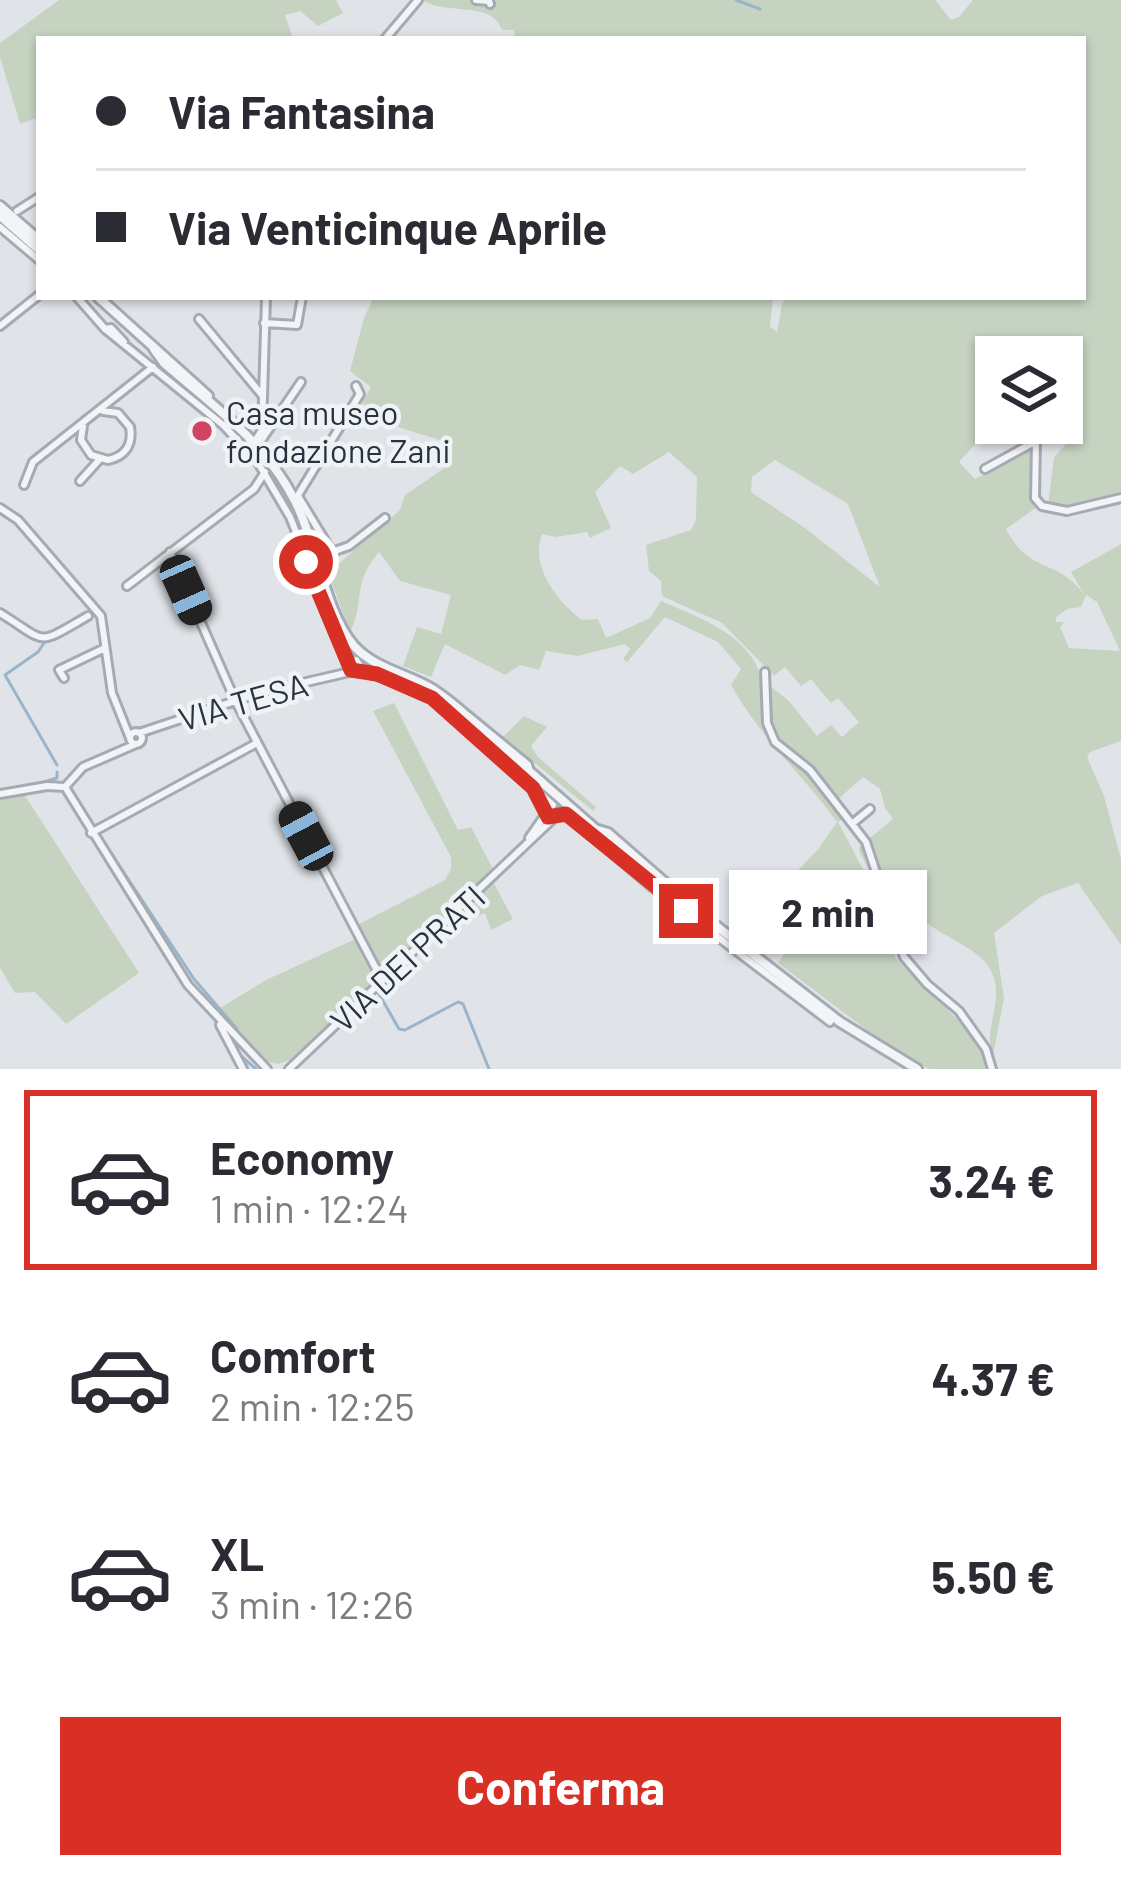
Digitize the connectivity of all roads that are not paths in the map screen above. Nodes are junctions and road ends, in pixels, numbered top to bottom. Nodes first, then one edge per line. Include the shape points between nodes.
1 (418, 0) edge
2 (476, 0) edge
3 (489, 3) edge
4 (388, 36) edge
5 (36, 199) edge
6 (0, 206) edge
7 (17, 211) dead end
8 (0, 216) edge
9 (0, 226) edge
10 (36, 237) edge
11 (36, 247) edge
12 (36, 257) edge
13 (36, 297) edge
14 (80, 300) edge
15 (99, 300) edge
16 (266, 300) edge
17 (301, 300) edge
18 (113, 314) junction
19 (199, 319) dead end
20 (123, 322) junction
21 (264, 323) junction
22 (0, 326) edge
23 (104, 329) junction
24 (118, 334) junction
25 (128, 350) junction
26 (153, 367) junction
27 (301, 382) dead end
28 (356, 386) dead end
29 (262, 395) junction
30 (99, 411) junction
31 (85, 422) junction
32 (257, 443) junction
33 (99, 460) junction
34 (985, 469) dead end
35 (265, 472) junction
36 (80, 481) dead end
37 (273, 484) junction
38 (24, 485) dead end
39 (254, 489) junction
40 (297, 498) junction
41 (1121, 498) edge
42 (0, 508) edge
43 (385, 518) dead end
44 (170, 552) junction
45 (128, 586) dead end
46 (0, 613) edge
47 (88, 616) dead end
48 (105, 648) junction
49 (354, 666) junction
50 (765, 672) dead end
51 (64, 678) dead end
52 (235, 700) junction
53 (133, 738) junction
54 (257, 743) junction
55 (64, 787) junction
56 (533, 788) junction
57 (0, 794) edge
58 (558, 808) junction
59 (869, 809) dead end
60 (545, 812) junction
61 (853, 823) junction
62 (94, 831) junction
63 (524, 845) junction
64 (382, 980) junction
65 (215, 1017) junction
66 (830, 1022) dead end
67 (243, 1069) edge
68 (267, 1069) edge
69 (290, 1069) edge
70 (917, 1069) edge
71 (992, 1069) edge

1 - 4 street
2 - 3 street
5 - 7 street
6 - 10 street
8 - 11 street
9 - 12 street
13 - 22 street
14 - 23 street
15 - 18 street
16 - 21 street
17 - 21 street via 297,325
18 - 20 street
18 - 23 street
19 - 29 street
20 - 24 street
20 - 32 street
21 - 29 street
23 - 24 street
23 - 25 street
24 - 25 street
25 - 26 street
26 - 30 street
26 - 35 street
27 - 32 street
28 - 40 street via 359,394
29 - 32 street
30 - 31 street
30 - 33 street via 118,413 131,436 124,453
31 - 33 street via 81,440
31 - 38 street via 33,462
32 - 40 street
33 - 36 street
34 - 41 street via 1036,441 1035,498 1042,506 1066,511
35 - 37 street
35 - 39 street
37 - 39 street
37 - 49 street
39 - 44 street
40 - 43 street via 332,552
40 - 58 street via 353,644 460,711
42 - 48 street via 101,616
44 - 45 street
44 - 52 street
46 - 47 street via 44,640
48 - 51 street via 59,670
48 - 53 street via 117,712
49 - 52 street, VIA TESA
49 - 56 street via 432,698
50 - 61 street via 775,742
52 - 53 street, VIA TESA
52 - 54 street
53 - 55 street, VIA TESA
54 - 62 street
54 - 64 street
55 - 57 street
55 - 62 street
56 - 58 street
56 - 60 street
58 - 60 street
58 - 63 street, VIA DEI PRATI
58 - 66 street
58 - 70 street via 598,830 840,1022
59 - 61 street
60 - 63 street, VIA DEI PRATI
61 - 71 street via 904,957 959,1010
62 - 65 street
63 - 64 street, VIA DEI PRATI
64 - 69 street, VIA DEI PRATI
65 - 67 street
65 - 68 street

